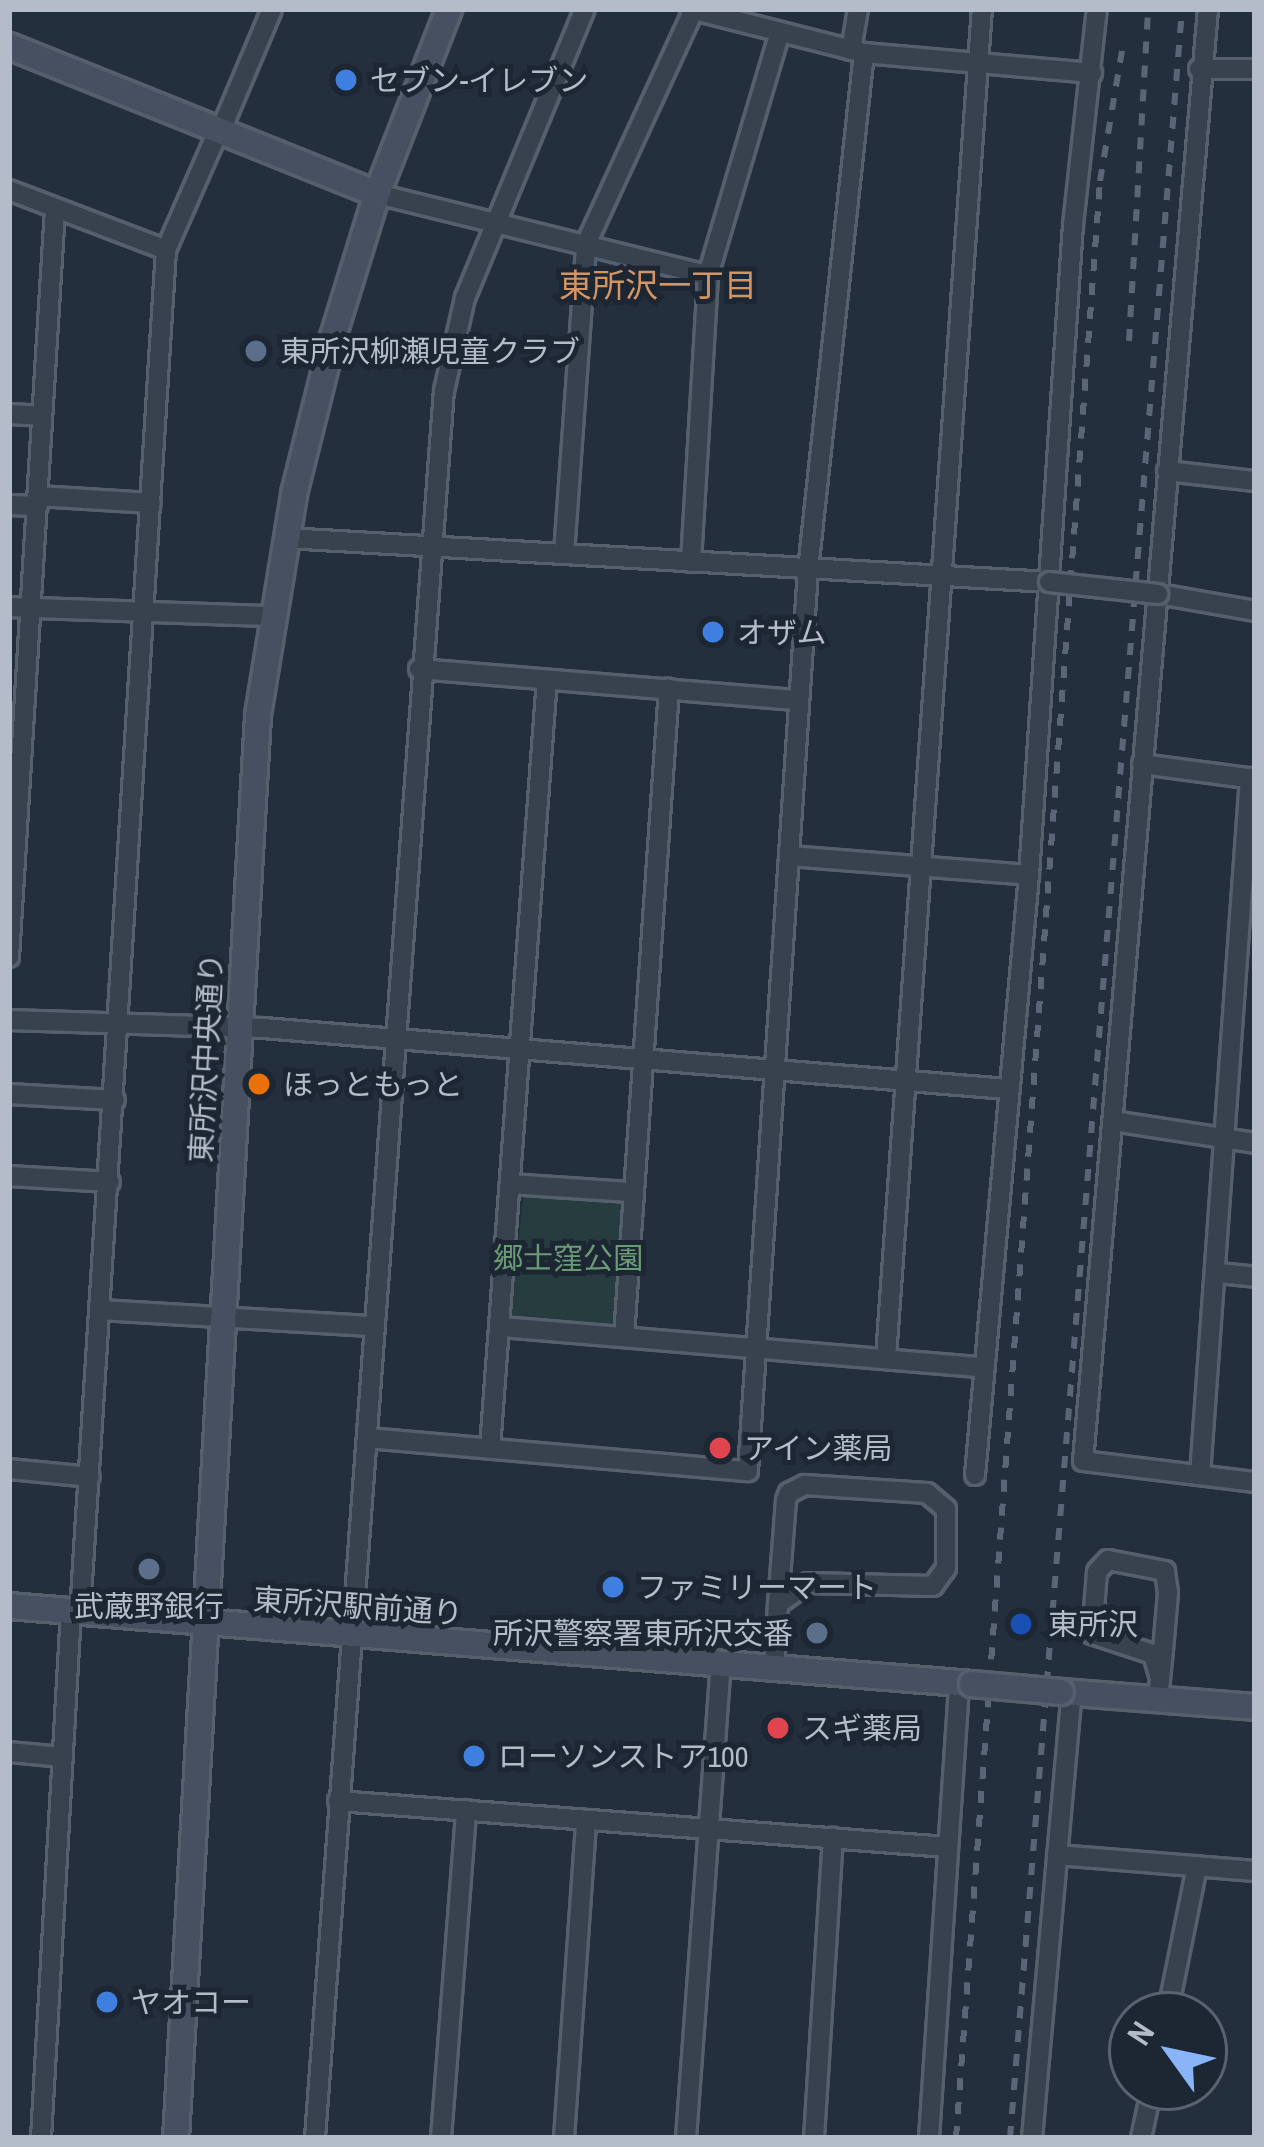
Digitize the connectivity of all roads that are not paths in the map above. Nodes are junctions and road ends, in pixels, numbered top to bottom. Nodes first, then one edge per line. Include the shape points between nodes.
1 (272, 9) edge
2 (449, 9) edge
3 (585, 9) edge
4 (692, 9) edge
5 (858, 9) edge
6 (982, 9) edge
7 (1097, 9) edge
8 (1208, 9) edge
9 (780, 32) junction
10 (9, 46) edge
11 (857, 51) junction
12 (978, 63) junction
13 (1199, 69) junction
14 (1255, 69) edge
15 (1092, 73) junction
16 (220, 129) junction
17 (9, 190) edge
18 (377, 194) junction
19 (56, 209) junction
20 (493, 223) junction
21 (586, 244) junction
22 (166, 250) junction
23 (708, 275) junction
24 (9, 414) edge
25 (42, 416) junction
26 (1166, 471) junction
27 (1255, 481) edge
28 (38, 501) junction
29 (151, 503) junction
30 (9, 505) edge
31 (286, 538) junction
32 (428, 546) junction
33 (564, 554) junction
34 (692, 562) junction
35 (808, 570) junction
36 (944, 577) junction
37 (1049, 583) junction
38 (1158, 594) junction
39 (19, 607) edge
40 (1255, 611) edge
41 (143, 612) junction
42 (272, 616) junction
43 (419, 669) junction
44 (547, 680) junction
45 (669, 689) junction
46 (799, 700) junction
47 (1142, 764) junction
48 (1253, 778) edge
49 (789, 856) junction
50 (924, 868) junction
51 (1029, 874) junction
52 (1246, 936) edge
53 (9, 957) edge
54 (9, 1020) edge
55 (119, 1023) junction
56 (238, 1026) junction
57 (394, 1039) junction
58 (522, 1047) junction
59 (642, 1057) junction
60 (774, 1068) junction
61 (909, 1078) junction
62 (1006, 1089) junction
63 (9, 1094) edge
64 (115, 1100) junction
65 (1112, 1121) junction
66 (1226, 1139) junction
67 (1255, 1143) edge
68 (9, 1177) edge
69 (110, 1182) junction
70 (510, 1184) junction
71 (632, 1192) junction
72 (1219, 1273) junction
73 (1255, 1277) edge
74 (101, 1310) junction
75 (221, 1316) junction
76 (374, 1326) junction
77 (502, 1327) junction
78 (624, 1336) junction
79 (755, 1346) junction
80 (886, 1358) junction
81 (983, 1366) junction
82 (368, 1438) junction
83 (490, 1448) junction
84 (9, 1469) edge
85 (975, 1475) dead end
86 (1200, 1475) junction
87 (90, 1478) junction
88 (1255, 1482) edge
89 (778, 1604) junction
90 (9, 1606) edge
91 (76, 1613) junction
92 (204, 1623) junction
93 (353, 1635) junction
94 (722, 1664) junction
95 (774, 1669) junction
96 (966, 1684) junction
97 (1159, 1689) junction
98 (1066, 1693) junction
99 (1255, 1707) edge
100 (9, 1752) edge
101 (62, 1757) junction
102 (338, 1801) junction
103 (466, 1810) junction
104 (586, 1820) junction
105 (709, 1829) junction
106 (833, 1838) junction
107 (947, 1847) junction
108 (1057, 1855) junction
109 (1197, 1866) junction
110 (1255, 1871) edge
111 (1172, 1991) edge
112 (41, 2138) edge
113 (176, 2138) edge
114 (315, 2138) edge
115 (441, 2138) edge
116 (564, 2138) edge
117 (686, 2138) edge
118 (814, 2138) edge
119 (929, 2138) edge
120 (1032, 2138) edge

1 - 16 street
2 - 18 street, 東所沢中央通り
3 - 20 street
4 - 9 street
4 - 21 street
5 - 11 street
6 - 12 street
7 - 15 street
8 - 13 street
9 - 11 street
9 - 23 street
10 - 16 street
11 - 12 street
11 - 35 street
12 - 15 street
12 - 36 street
13 - 14 street
13 - 26 street
15 - 37 street via 1072,224
16 - 18 street
16 - 22 street
17 - 19 street
18 - 20 street
18 - 31 street, 東所沢中央通り
19 - 22 street
19 - 25 street
20 - 21 street
20 - 32 street via 451,351
21 - 23 street
21 - 33 street
22 - 29 street
23 - 34 street
24 - 25 street
25 - 28 street
26 - 27 street
26 - 38 street
28 - 29 street
28 - 30 street
28 - 39 street
29 - 41 street
31 - 32 street
31 - 42 street, 東所沢中央通り
32 - 33 street
32 - 43 street
33 - 34 street
34 - 35 street
35 - 36 street
35 - 46 street
36 - 37 street
36 - 50 street
37 - 38 street, bridge
37 - 51 street
38 - 40 street
38 - 47 street
39 - 41 street
39 - 53 street
41 - 42 street
41 - 55 street
42 - 56 street, 東所沢中央通り via 250,792
43 - 44 street
43 - 57 street
44 - 45 street
44 - 58 street
45 - 46 street
45 - 59 street
46 - 49 street
47 - 48 street
47 - 65 street
48 - 52 street
49 - 50 street
49 - 60 street
50 - 51 street
50 - 61 street
51 - 62 street
52 - 66 street
54 - 55 street
55 - 56 street
55 - 64 street
56 - 57 street
56 - 75 street, 東所沢中央通り
57 - 58 street
57 - 76 street
58 - 59 street
58 - 70 street
59 - 60 street
59 - 71 street
60 - 61 street
60 - 79 street
61 - 62 street
61 - 80 street
62 - 81 street
63 - 64 street
64 - 69 street
65 - 66 street
65 - 86 street via 1083,1461
66 - 67 street
66 - 72 street
68 - 69 street
69 - 74 street
70 - 71 street
70 - 77 street
71 - 78 street
72 - 73 street
72 - 86 street
74 - 75 street
74 - 87 street
75 - 76 street
75 - 92 street, 東所沢中央通り
76 - 82 street
77 - 78 street
77 - 83 street
78 - 79 street
79 - 80 street
79 - 83 street via 748,1471
80 - 81 street
81 - 85 street
82 - 83 street
82 - 93 street
84 - 87 street
86 - 88 street
87 - 91 street
89 - 89 street via 786,1500 796,1487 927,1493 946,1509 946,1568 933,1586 808,1583
89 - 95 street
90 - 91 street, 東所沢駅前通り
91 - 92 street, 東所沢駅前通り
91 - 101 street
92 - 93 street, 東所沢駅前通り
92 - 113 street, 東所沢中央通り
93 - 94 street, 東所沢駅前通り
93 - 102 street
94 - 95 street, 東所沢駅前通り
94 - 105 street
95 - 96 street, 東所沢駅前通り
96 - 98 street, 東所沢駅前通り, bridge
96 - 107 street
97 - 97 street via 1147,1650 1092,1634 1097,1572 1108,1560 1165,1571
97 - 98 street, 東所沢駅前通り
97 - 99 street, 東所沢駅前通り
98 - 108 street
100 - 101 street
101 - 112 street
102 - 103 street
102 - 114 street
103 - 104 street
103 - 115 street
104 - 105 street
104 - 116 street
105 - 106 street
105 - 117 street
106 - 107 street
106 - 118 street
107 - 119 street
108 - 109 street
108 - 120 street
109 - 110 street
109 - 111 street

